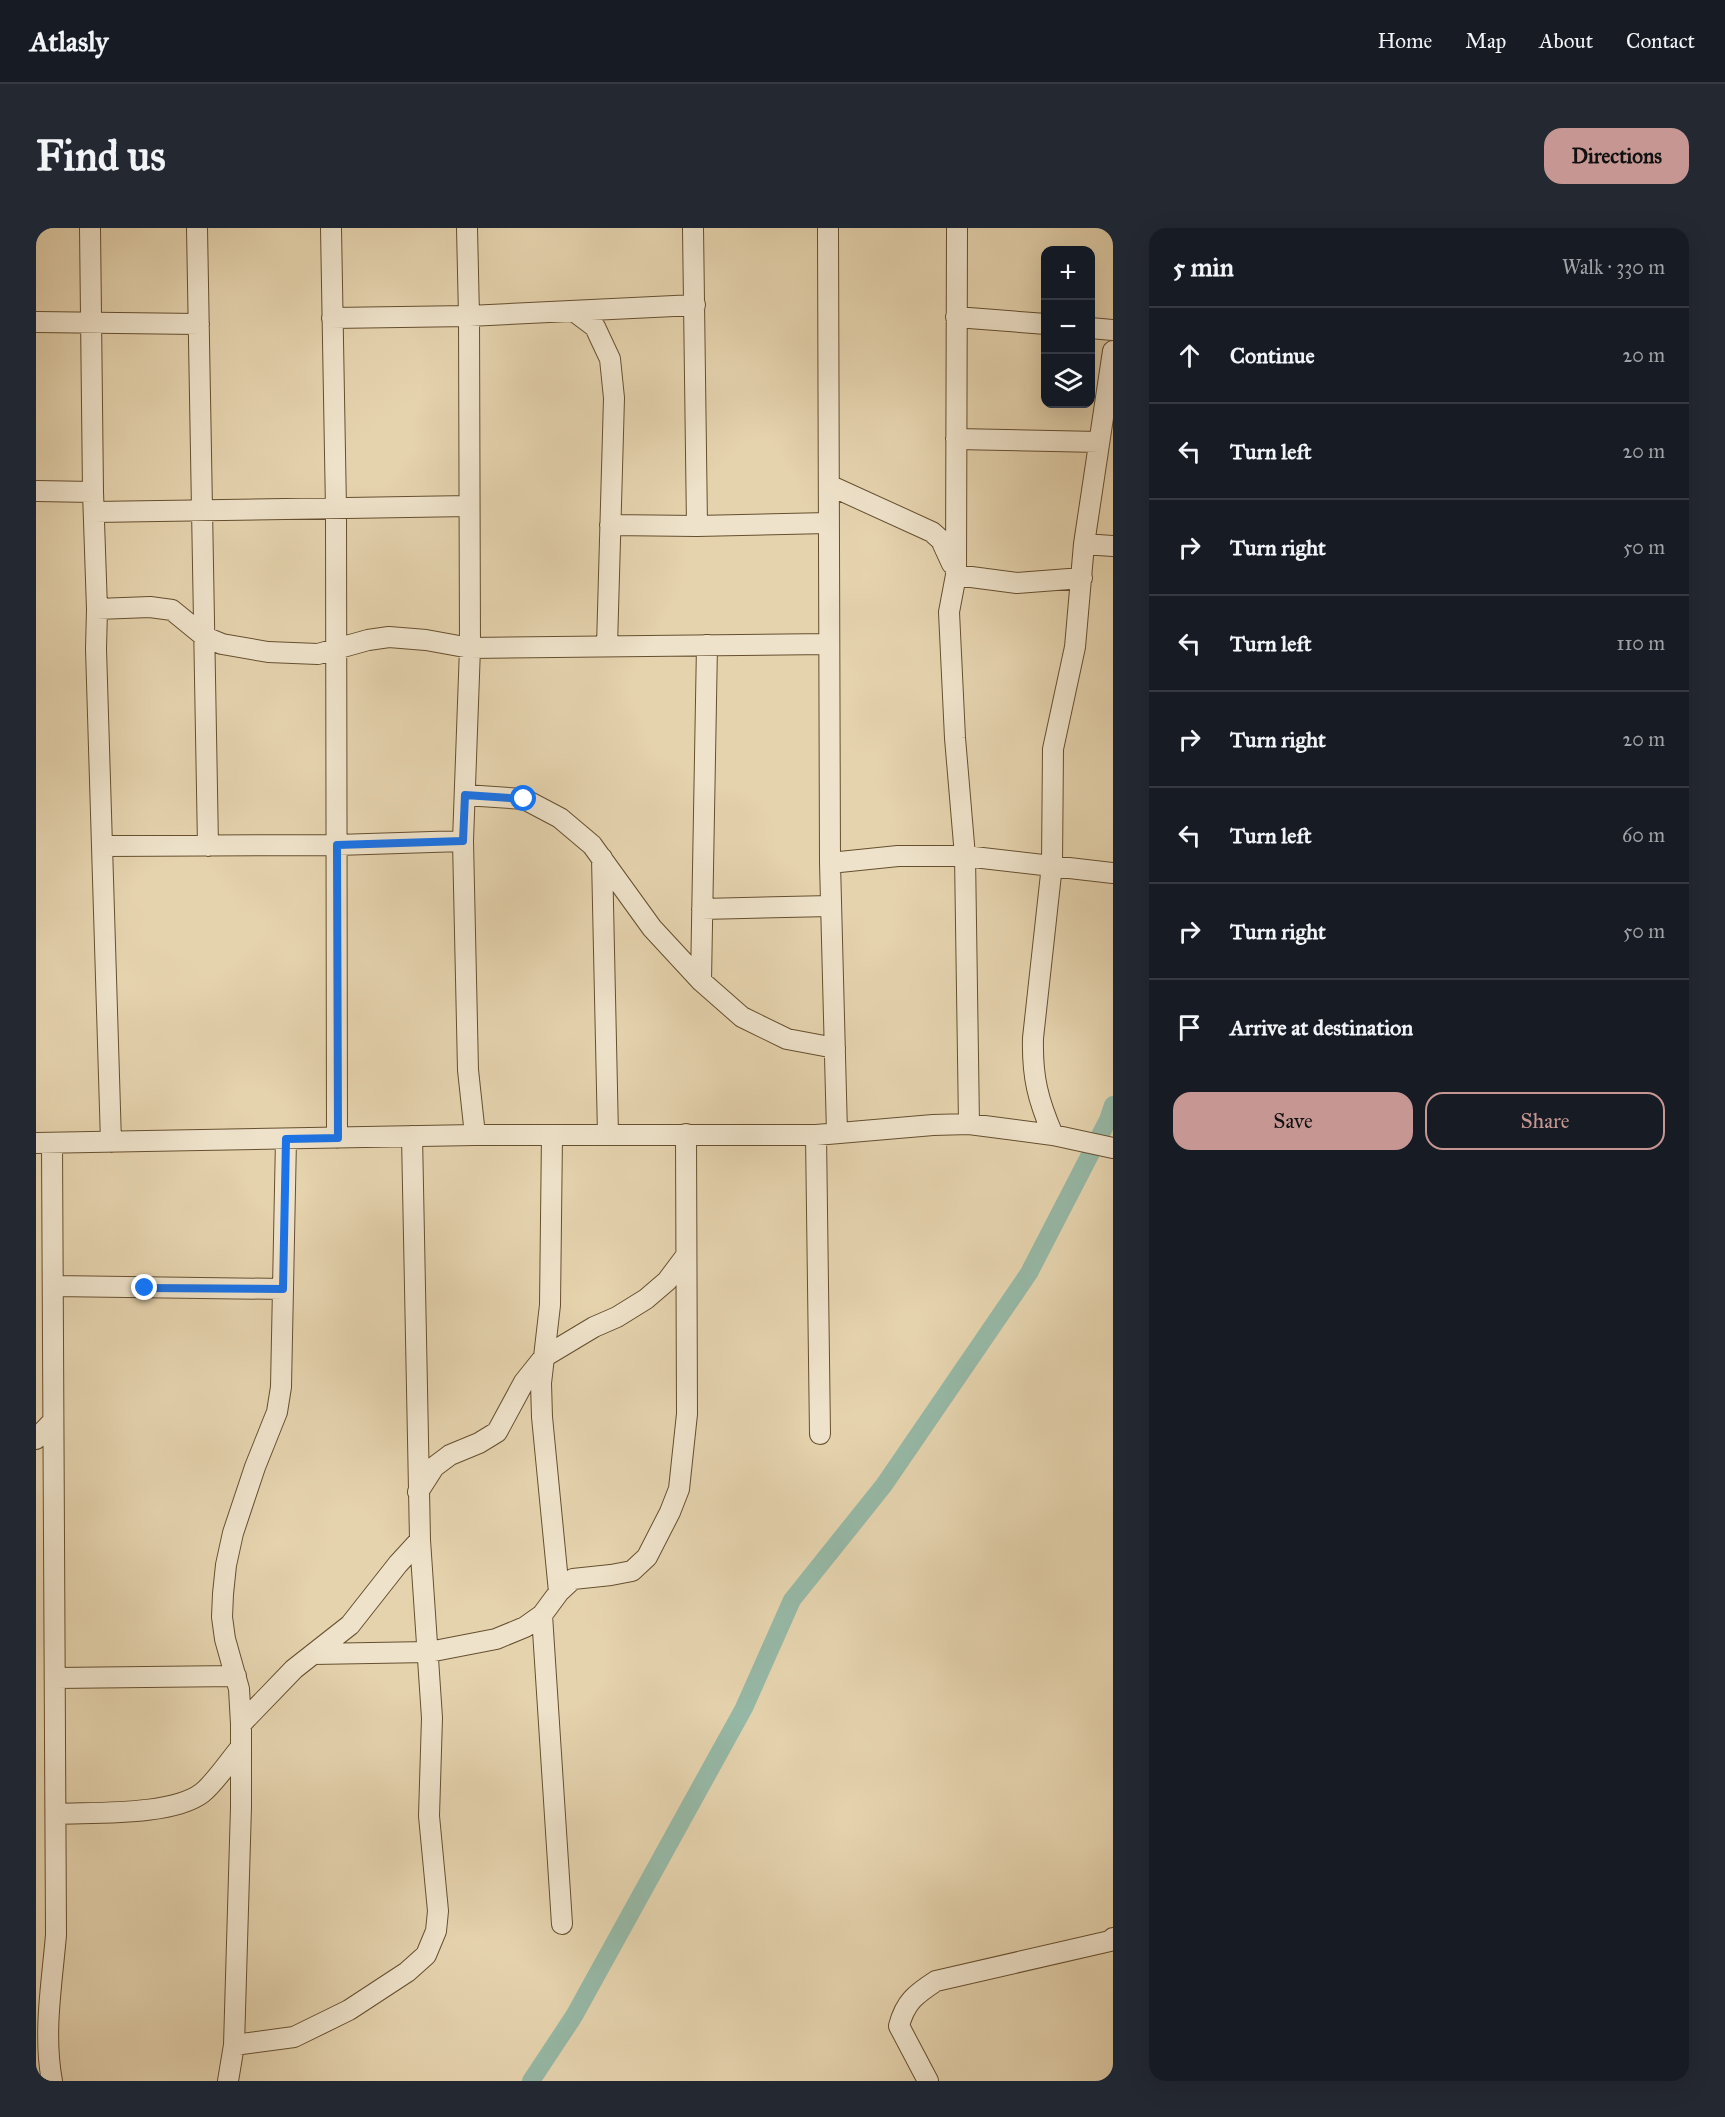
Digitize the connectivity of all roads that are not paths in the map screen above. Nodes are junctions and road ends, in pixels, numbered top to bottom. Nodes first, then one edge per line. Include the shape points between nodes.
1 (90, 228) edge
2 (197, 228) edge
3 (331, 228) edge
4 (467, 228) edge
5 (693, 228) edge
6 (828, 228) edge
7 (957, 228) edge
8 (695, 305) junction
9 (575, 312) junction
10 (469, 316) junction
11 (956, 317) junction
12 (333, 318) junction
13 (36, 322) edge
14 (91, 322) junction
15 (199, 324) junction
16 (1041, 324) edge
17 (1095, 328) edge
18 (1113, 330) edge
19 (1113, 351) edge
20 (956, 439) junction
21 (1099, 442) junction
22 (829, 485) junction
23 (36, 491) edge
24 (93, 492) junction
25 (469, 506) junction
26 (336, 509) junction
27 (201, 511) junction
28 (94, 512) junction
29 (828, 523) junction
30 (610, 525) junction
31 (697, 526) junction
32 (1084, 544) junction
33 (1113, 546) edge
34 (956, 575) junction
35 (1082, 578) junction
36 (97, 609) junction
37 (205, 638) junction
38 (829, 644) junction
39 (707, 645) junction
40 (607, 646) junction
41 (470, 648) junction
42 (336, 649) junction
43 (465, 795) junction
44 (463, 841) junction
45 (337, 845) junction
46 (102, 846) junction
47 (208, 846) junction
48 (965, 856) junction
49 (602, 858) junction
50 (830, 863) junction
51 (1052, 866) junction
52 (1113, 873) edge
53 (831, 906) junction
54 (702, 909) junction
55 (701, 981) junction
56 (835, 1048) junction
57 (969, 1124) junction
58 (837, 1133) junction
59 (686, 1134) junction
60 (475, 1135) junction
61 (552, 1135) junction
62 (608, 1135) junction
63 (816, 1135) junction
64 (1053, 1135) junction
65 (412, 1136) junction
66 (338, 1138) junction
67 (286, 1139) junction
68 (111, 1142) junction
69 (44, 1143) edge
70 (1113, 1148) edge
71 (685, 1257) junction
72 (53, 1286) junction
73 (283, 1289) junction
74 (544, 1357) junction
75 (53, 1421) junction
76 (820, 1434) dead end
77 (36, 1439) edge
78 (418, 1492) junction
79 (420, 1540) junction
80 (559, 1592) junction
81 (542, 1615) junction
82 (429, 1653) junction
83 (313, 1654) junction
84 (236, 1676) junction
85 (55, 1678) junction
86 (241, 1724) junction
87 (241, 1747) junction
88 (49, 1824) edge
89 (562, 1924) dead end
90 (1113, 1938) edge
91 (234, 2045) junction
92 (52, 2081) edge
93 (228, 2081) edge
94 (928, 2081) edge

1 - 14 street
2 - 15 street
3 - 12 street
4 - 10 street
5 - 8 street
6 - 22 street
7 - 11 street
8 - 9 street
8 - 31 street
9 - 10 street
9 - 30 street via 595,327 610,359 615,398
10 - 12 street
10 - 25 street
11 - 16 street
11 - 20 street
12 - 26 street
13 - 14 street
14 - 15 street
14 - 24 street
15 - 27 street
17 - 18 street
19 - 21 street
20 - 21 street
20 - 34 street
21 - 32 street
22 - 29 street
22 - 34 street via 932,532 947,550
23 - 24 street
24 - 28 street
25 - 26 street
25 - 41 street
26 - 27 street
26 - 42 street
27 - 28 street
27 - 37 street
28 - 36 street
29 - 31 street
29 - 38 street
30 - 31 street
30 - 40 street
32 - 33 street
32 - 35 street
34 - 35 street via 1017,583
34 - 48 street via 949,612
35 - 51 street via 1073,657 1053,749
36 - 37 street via 172,609
36 - 46 street
37 - 42 street via 268,652 318,654
37 - 47 street
38 - 39 street
38 - 50 street
39 - 40 street
39 - 54 street
40 - 41 street
41 - 42 street via 389,637
41 - 43 street
42 - 45 street
43 - 44 street
43 - 49 street via 524,799 560,818
44 - 45 street
44 - 60 street via 468,1070
45 - 47 street
45 - 66 street
46 - 47 street
46 - 68 street
48 - 50 street via 898,856
48 - 51 street
48 - 57 street
49 - 55 street via 652,928
49 - 62 street
50 - 53 street
51 - 52 street
51 - 64 street via 1032,1064 1039,1102
53 - 54 street
53 - 56 street
54 - 55 street
55 - 56 street via 742,1017 787,1039
56 - 58 street
57 - 58 street
57 - 64 street
58 - 63 street
59 - 62 street
59 - 63 street
59 - 71 street
60 - 61 street
60 - 65 street
61 - 62 street
61 - 74 street via 550,1305
63 - 76 street
64 - 70 street
65 - 66 street
65 - 78 street
66 - 67 street
67 - 68 street
67 - 73 street
68 - 69 street
69 - 72 street
71 - 74 street via 667,1281 646,1299
71 - 80 street via 687,1414 679,1489 647,1557 632,1571 573,1579
72 - 73 street
72 - 75 street
73 - 84 street via 278,1412 255,1467 226,1565 222,1617
74 - 78 street via 524,1382 497,1432 434,1467
74 - 80 street via 542,1417
75 - 77 street
75 - 85 street
78 - 79 street
79 - 82 street
79 - 83 street via 350,1625
80 - 81 street
81 - 82 street via 496,1639
81 - 89 street
82 - 83 street
82 - 91 street via 429,1816 438,1911 436,1931 426,1955 349,2010 294,2037
83 - 86 street
84 - 85 street
84 - 86 street
85 - 88 street
86 - 87 street
87 - 88 street via 202,1793 185,1802
87 - 91 street
88 - 92 street via 56,1935 48,2030
90 - 94 street via 936,1981 919,1992 903,2011 899,2026
91 - 93 street

